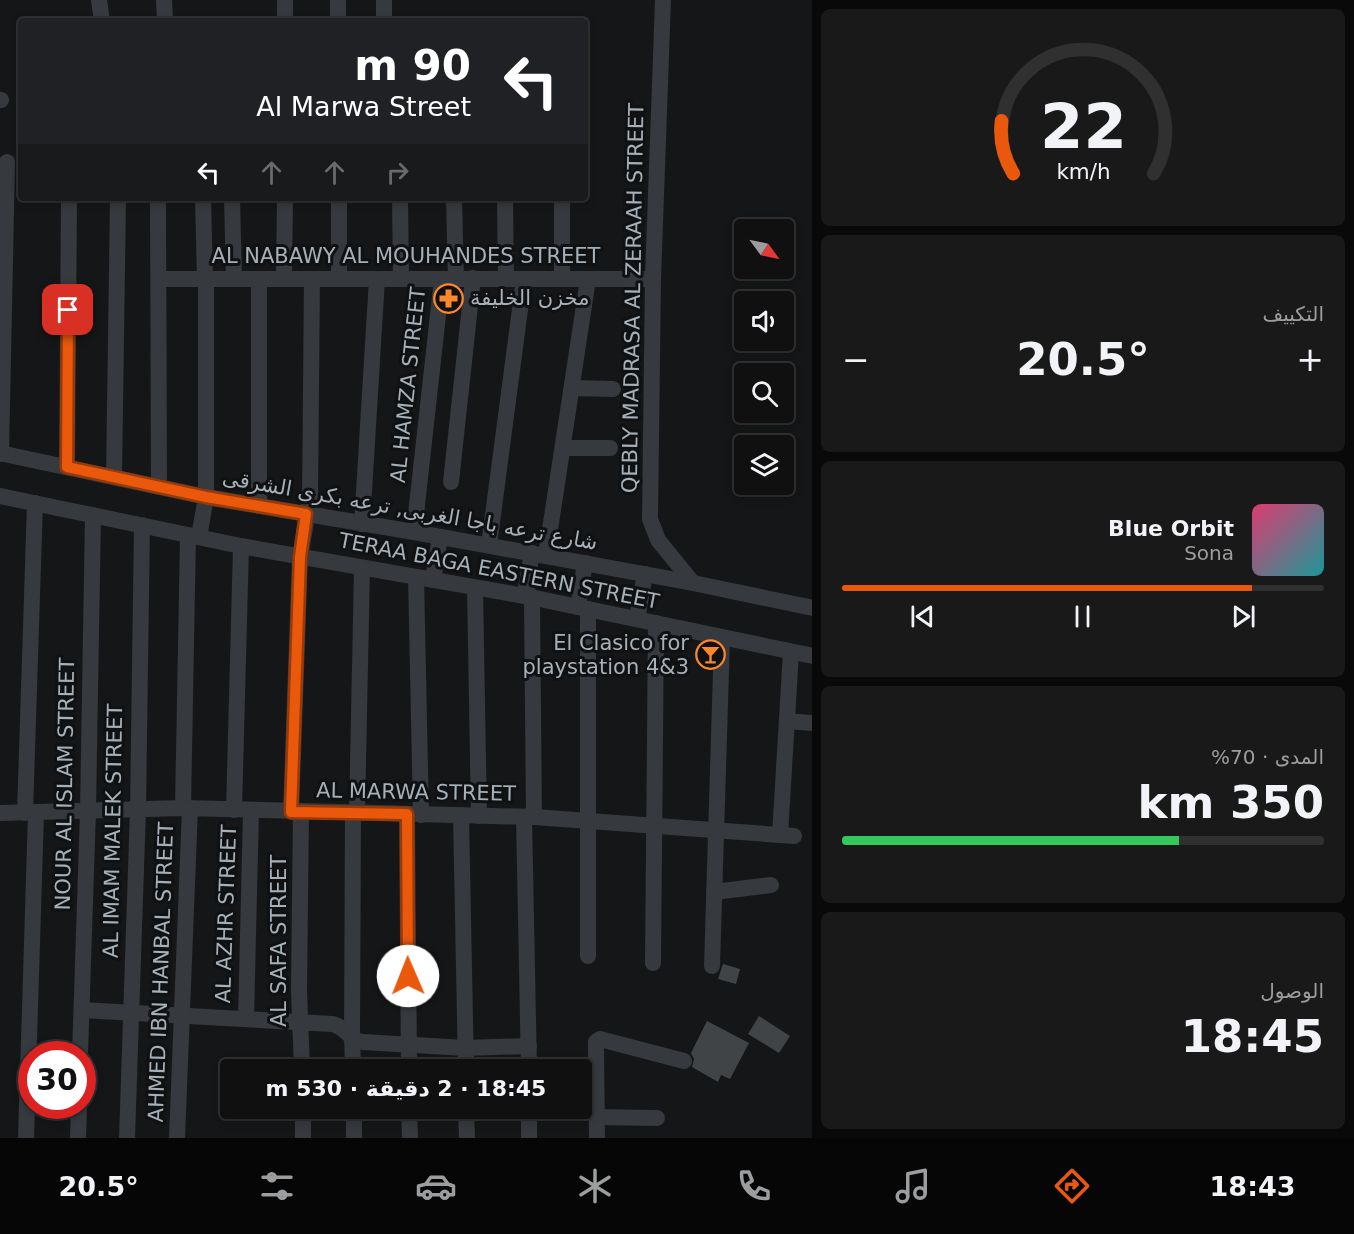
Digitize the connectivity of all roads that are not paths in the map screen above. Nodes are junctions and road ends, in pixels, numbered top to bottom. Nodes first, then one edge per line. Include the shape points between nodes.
1 (99, 0) edge
2 (164, 0) edge
3 (285, 0) edge
4 (338, 0) edge
5 (384, 0) edge
6 (663, 0) edge
7 (102, 18) edge
8 (165, 18) edge
9 (285, 18) edge
10 (338, 18) edge
11 (384, 18) edge
12 (9, 161) edge
13 (69, 201) edge
14 (118, 201) edge
15 (158, 201) edge
16 (203, 201) edge
17 (232, 201) edge
18 (285, 201) edge
19 (339, 201) edge
20 (400, 201) edge
21 (454, 201) edge
22 (505, 201) edge
23 (562, 201) edge
24 (457, 278) junction
25 (562, 278) junction
26 (159, 279) junction
27 (205, 279) junction
28 (234, 279) junction
29 (259, 279) junction
30 (284, 279) junction
31 (312, 279) junction
32 (339, 279) junction
33 (377, 279) junction
34 (401, 279) junction
35 (506, 279) junction
36 (524, 279) junction
37 (588, 279) junction
38 (653, 279) junction
39 (572, 388) junction
40 (613, 389) dead end
41 (563, 448) junction
42 (610, 448) dead end
43 (1, 453) edge
44 (67, 467) junction
45 (114, 477) junction
46 (451, 482) dead end
47 (159, 487) junction
48 (0, 496) edge
49 (206, 497) junction
50 (35, 503) junction
51 (259, 506) junction
52 (306, 514) junction
53 (93, 515) junction
54 (362, 524) junction
55 (142, 525) junction
56 (414, 532) junction
57 (193, 536) junction
58 (440, 537) junction
59 (241, 546) junction
60 (489, 546) junction
61 (539, 555) junction
62 (300, 557) junction
63 (585, 563) junction
64 (362, 568) junction
65 (645, 574) junction
66 (416, 577) junction
67 (433, 580) junction
68 (693, 583) junction
69 (475, 588) junction
70 (530, 597) junction
71 (583, 608) junction
72 (812, 608) edge
73 (637, 619) junction
74 (656, 623) junction
75 (722, 638) junction
76 (791, 652) junction
77 (812, 656) edge
78 (787, 721) junction
79 (812, 723) edge
80 (187, 808) junction
81 (138, 809) junction
82 (234, 810) junction
83 (88, 811) junction
84 (251, 811) junction
85 (296, 812) junction
86 (0, 813) edge
87 (31, 813) junction
88 (355, 813) junction
89 (414, 815) junction
90 (461, 815) junction
91 (479, 816) junction
92 (529, 817) junction
93 (589, 820) junction
94 (654, 824) junction
95 (716, 829) junction
96 (771, 885) dead end
97 (714, 892) junction
98 (588, 956) dead end
99 (652, 963) dead end
100 (712, 966) dead end
101 (82, 1010) junction
102 (131, 1013) junction
103 (182, 1016) junction
104 (246, 1019) junction
105 (301, 1022) junction
106 (353, 1039) junction
107 (81, 1041) edge
108 (409, 1045) junction
109 (529, 1046) junction
110 (465, 1048) junction
111 (302, 1059) edge
112 (353, 1059) edge
113 (409, 1059) edge
114 (465, 1059) edge
115 (529, 1059) edge
116 (684, 1061) dead end
117 (597, 1117) junction
118 (657, 1118) dead end
119 (79, 1119) edge
120 (303, 1119) edge
121 (354, 1119) edge
122 (409, 1119) edge
123 (466, 1119) edge
124 (529, 1119) edge
125 (26, 1138) edge
126 (78, 1138) edge
127 (127, 1138) edge
128 (177, 1138) edge
129 (303, 1138) edge
130 (354, 1138) edge
131 (410, 1138) edge
132 (466, 1138) edge
133 (529, 1138) edge
134 (597, 1138) edge

1 - 7 street
2 - 8 street
3 - 9 street
4 - 10 street
5 - 11 street
6 - 38 street, QEBLY MADRASA AL ZERAAH STREET
12 - 43 street
13 - 44 street
14 - 45 street
15 - 26 street
16 - 27 street, AHMED IBN HANBAL STREET
17 - 28 street
18 - 30 street
19 - 32 street
20 - 34 street
21 - 24 street, AL HAMZA STREET
22 - 35 street
23 - 25 street
24 - 34 street, AL NABAWY AL MOUHANDES STREET
24 - 35 street, AL NABAWY AL MOUHANDES STREET
24 - 46 street
24 - 56 street, AL HAMZA STREET
25 - 36 street, AL NABAWY AL MOUHANDES STREET
25 - 37 street, AL NABAWY AL MOUHANDES STREET
26 - 27 street, AL NABAWY AL MOUHANDES STREET
26 - 47 street
27 - 28 street, AL NABAWY AL MOUHANDES STREET
27 - 49 street, AHMED IBN HANBAL STREET
28 - 29 street, AL NABAWY AL MOUHANDES STREET
29 - 30 street, AL NABAWY AL MOUHANDES STREET
29 - 51 street
30 - 31 street, AL NABAWY AL MOUHANDES STREET
31 - 32 street, AL NABAWY AL MOUHANDES STREET
31 - 52 street, AL SAFA STREET via 310,500
32 - 33 street, AL NABAWY AL MOUHANDES STREET
33 - 34 street, AL NABAWY AL MOUHANDES STREET
33 - 54 street
35 - 36 street, AL NABAWY AL MOUHANDES STREET
36 - 60 street
37 - 38 street, AL NABAWY AL MOUHANDES STREET
37 - 39 street
38 - 68 street, QEBLY MADRASA AL ZERAAH STREET via 650,519 657,540
39 - 40 street
39 - 41 street
41 - 42 street
41 - 61 street
43 - 44 street, شارع ترعه باجا الغربى, ترعه بكرى الشرقى
44 - 45 street, شارع ترعه باجا الغربى, ترعه بكرى الشرقى
45 - 47 street, شارع ترعه باجا الغربى, ترعه بكرى الشرقى
47 - 49 street, شارع ترعه باجا الغربى, ترعه بكرى الشرقى
48 - 50 street, TERAA BAGA EASTERN STREET
49 - 51 street, شارع ترعه باجا الغربى, ترعه بكرى الشرقى
49 - 57 street, AHMED IBN HANBAL STREET
50 - 53 street, TERAA BAGA EASTERN STREET
50 - 87 street
51 - 52 street, شارع ترعه باجا الغربى, ترعه بكرى الشرقى
52 - 54 street, شارع ترعه باجا الغربى, ترعه بكرى الشرقى
52 - 62 street, AL SAFA STREET
53 - 55 street, TERAA BAGA EASTERN STREET
53 - 83 street, NOUR AL ISLAM STREET
54 - 56 street, شارع ترعه باجا الغربى, ترعه بكرى الشرقى
55 - 57 street, TERAA BAGA EASTERN STREET
55 - 81 street, AL IMAM MALEK STREET
56 - 58 street, شارع ترعه باجا الغربى, ترعه بكرى الشرقى
57 - 59 street, TERAA BAGA EASTERN STREET
57 - 80 street, AHMED IBN HANBAL STREET
58 - 60 street, شارع ترعه باجا الغربى, ترعه بكرى الشرقى
58 - 67 street
59 - 62 street, TERAA BAGA EASTERN STREET
59 - 82 street
60 - 61 street, شارع ترعه باجا الغربى, ترعه بكرى الشرقى
61 - 63 street, شارع ترعه باجا الغربى, ترعه بكرى الشرقى
61 - 70 street via 526,588
62 - 64 street, TERAA BAGA EASTERN STREET
62 - 85 street, AL SAFA STREET
63 - 65 street, شارع ترعه باجا الغربى, ترعه بكرى الشرقى
63 - 71 street
64 - 66 street, TERAA BAGA EASTERN STREET
64 - 88 street
65 - 68 street, شارع ترعه باجا الغربى, ترعه بكرى الشرقى
65 - 73 street
66 - 67 street, TERAA BAGA EASTERN STREET
66 - 89 street
67 - 69 street, TERAA BAGA EASTERN STREET
68 - 72 street, شارع ترعه باجا الغربى, ترعه بكرى الشرقى
69 - 70 street, TERAA BAGA EASTERN STREET
69 - 91 street
70 - 71 street, TERAA BAGA EASTERN STREET
70 - 92 street
71 - 73 street, TERAA BAGA EASTERN STREET
71 - 93 street
73 - 74 street, TERAA BAGA EASTERN STREET
74 - 75 street, TERAA BAGA EASTERN STREET
74 - 94 street
75 - 76 street, TERAA BAGA EASTERN STREET
75 - 95 street
76 - 77 street, TERAA BAGA EASTERN STREET
76 - 78 street
78 - 79 street
78 - 95 street, AL MARWA STREET via 787,835
80 - 81 street, AL MARWA STREET
80 - 82 street, AL MARWA STREET
80 - 103 street, AHMED IBN HANBAL STREET
81 - 83 street, AL MARWA STREET
81 - 102 street, AL IMAM MALEK STREET
82 - 84 street, AL MARWA STREET
83 - 87 street, AL MARWA STREET
83 - 101 street, NOUR AL ISLAM STREET
84 - 85 street, AL MARWA STREET
84 - 104 street, AL AZHR STREET
85 - 88 street, AL MARWA STREET
85 - 105 street, AL SAFA STREET
86 - 87 street, AL MARWA STREET
87 - 125 street
88 - 89 street, AL MARWA STREET
88 - 106 street
89 - 90 street, AL MARWA STREET
89 - 108 street
90 - 91 street, AL MARWA STREET
90 - 110 street
91 - 92 street, AL MARWA STREET
92 - 93 street, AL MARWA STREET
92 - 109 street
93 - 94 street, AL MARWA STREET
93 - 98 street
94 - 95 street, AL MARWA STREET
94 - 99 street
95 - 97 street
96 - 97 street
97 - 100 street
101 - 102 street
101 - 107 street, NOUR AL ISLAM STREET
102 - 103 street
102 - 127 street, AL IMAM MALEK STREET
103 - 104 street
103 - 128 street, AHMED IBN HANBAL STREET
104 - 105 street
105 - 106 street via 339,1025
105 - 111 street, AL SAFA STREET
106 - 108 street
106 - 112 street
108 - 110 street
108 - 113 street
109 - 110 street
109 - 115 street
110 - 114 street
116 - 117 street via 600,1039 596,1042
117 - 118 street
117 - 134 street
119 - 126 street
120 - 129 street
121 - 130 street
122 - 131 street
123 - 132 street
124 - 133 street

